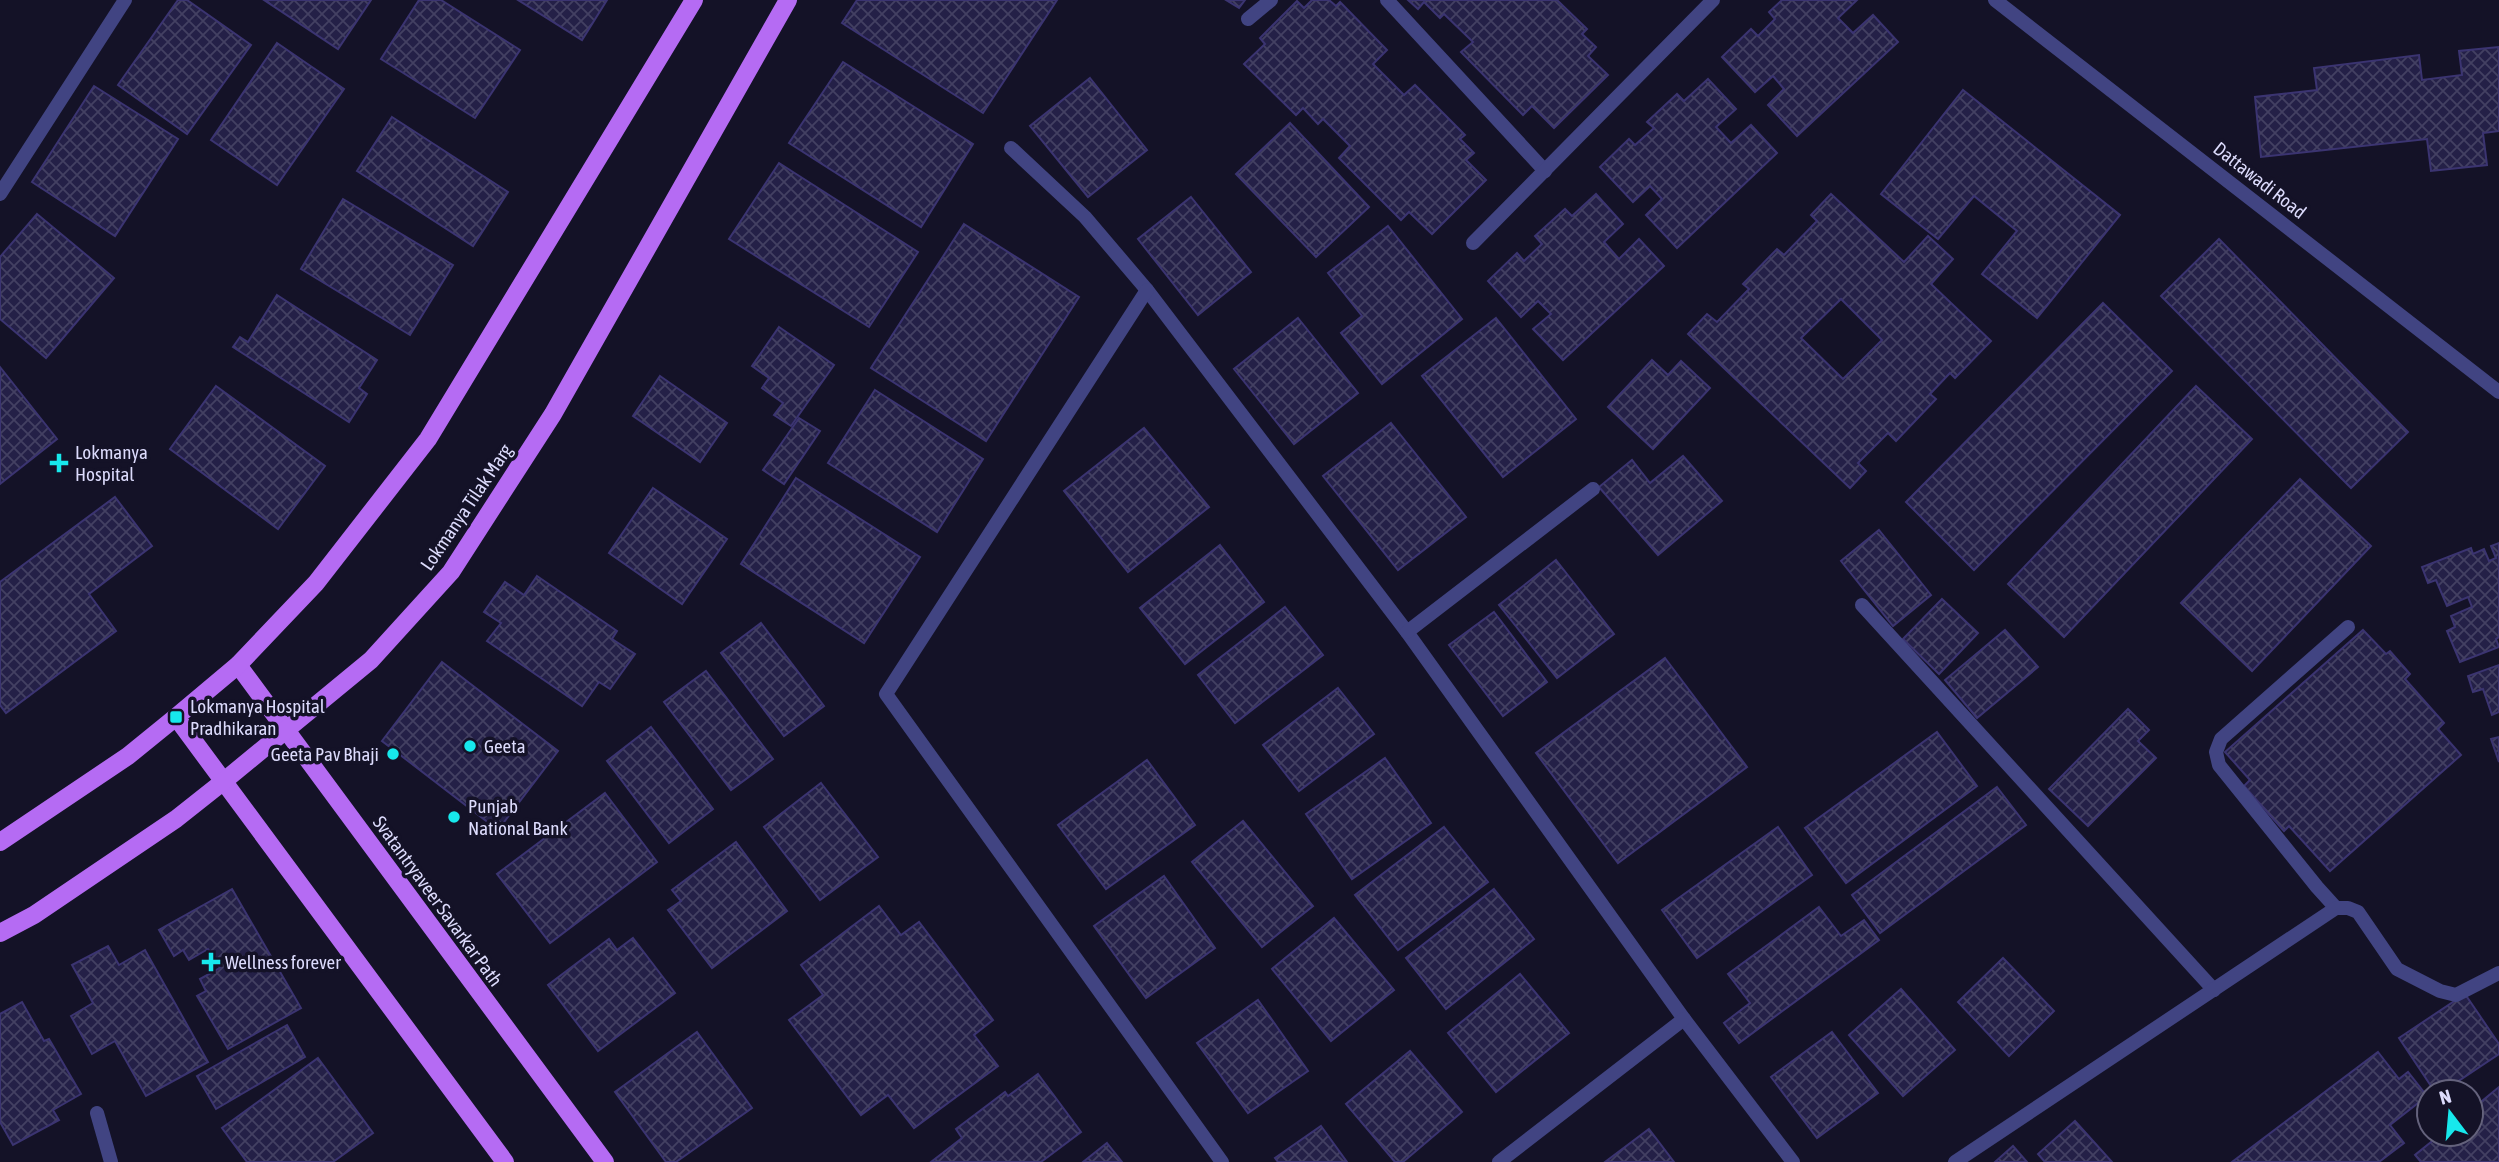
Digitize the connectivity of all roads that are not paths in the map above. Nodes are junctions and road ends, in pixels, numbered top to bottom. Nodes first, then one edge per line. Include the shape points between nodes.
1 (125, 0) edge
2 (694, 0) edge
3 (788, 0) edge
4 (1271, 0) edge
5 (1387, 0) edge
6 (1713, 0) edge
7 (1995, 0) edge
8 (1248, 19) dead end
9 (1011, 148) dead end
10 (1545, 171) junction
11 (0, 194) edge
12 (1472, 243) dead end
13 (1147, 290) junction
14 (2499, 392) edge
15 (1593, 489) dead end
16 (1862, 605) dead end
17 (2348, 627) dead end
18 (1407, 632) junction
19 (238, 665) junction
20 (176, 717) junction
21 (286, 730) junction
22 (224, 781) junction
23 (0, 842) edge
24 (2336, 908) junction
25 (0, 933) edge
26 (2499, 973) edge
27 (2214, 990) junction
28 (1684, 1018) junction
29 (97, 1113) dead end
30 (111, 1162) edge
31 (505, 1162) edge
32 (604, 1162) edge
33 (1222, 1162) edge
34 (1499, 1162) edge
35 (1793, 1162) edge
36 (1955, 1162) edge

1 - 11 street
2 - 19 main road via 428,439 316,583
3 - 21 main road, Lokmanya Tilak Marg via 554,414 451,572 371,660
4 - 8 street
5 - 10 street
6 - 10 street
7 - 14 street, Dattawadi Road
9 - 13 street via 1085,217
10 - 12 street
13 - 18 street
13 - 33 street via 886,694
15 - 18 street
16 - 27 street
17 - 24 street via 2221,739 2216,752 2219,765
18 - 28 street
19 - 20 main road
19 - 21 main road, Svatantryaveer Savarkar Path
20 - 22 main road
20 - 23 main road via 128,756
21 - 22 main road, Lokmanya Tilak Marg
21 - 32 main road, Svatantryaveer Savarkar Path
22 - 25 main road, Lokmanya Tilak Marg via 176,820
22 - 31 main road
24 - 26 street via 2358,912 2397,970 2440,991 2456,995
24 - 27 street
27 - 36 street
28 - 34 street
28 - 35 street
29 - 30 street

